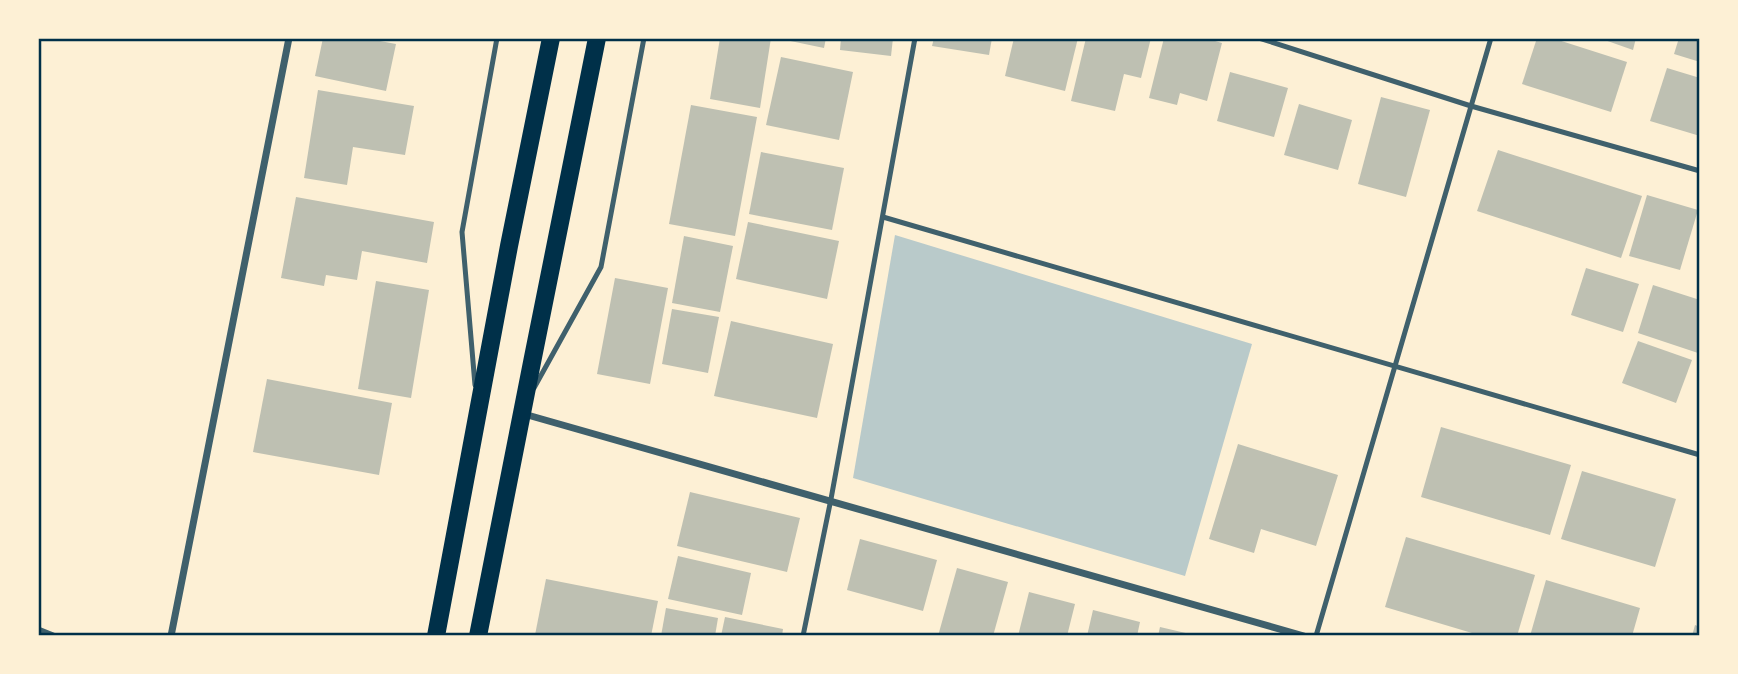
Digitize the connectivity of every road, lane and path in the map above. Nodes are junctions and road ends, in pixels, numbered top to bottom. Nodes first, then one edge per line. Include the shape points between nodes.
1 (289, 38) edge
2 (496, 38) edge
3 (551, 38) edge
4 (597, 38) edge
5 (644, 38) edge
6 (915, 38) edge
7 (1259, 38) edge
8 (1490, 38) edge
9 (1471, 106) junction
10 (1699, 171) edge
11 (883, 217) junction
12 (1396, 368) junction
13 (520, 413) junction
14 (478, 418) junction
15 (1699, 455) edge
16 (831, 499) junction
17 (38, 630) edge
18 (53, 635) edge
19 (171, 635) edge
20 (436, 635) edge
21 (478, 635) edge
22 (803, 635) edge
23 (1304, 635) edge
24 (1316, 635) edge

1 - 19 street
2 - 14 lane via 462,232
3 - 14 main road
4 - 13 main road
5 - 13 lane via 601,267
6 - 11 lane
7 - 9 lane
8 - 9 lane
9 - 10 lane
9 - 12 lane
11 - 12 lane
11 - 16 lane
12 - 15 lane
12 - 24 lane
13 - 16 street
13 - 21 main road
14 - 20 main road
16 - 22 lane
16 - 23 street
17 - 18 street

